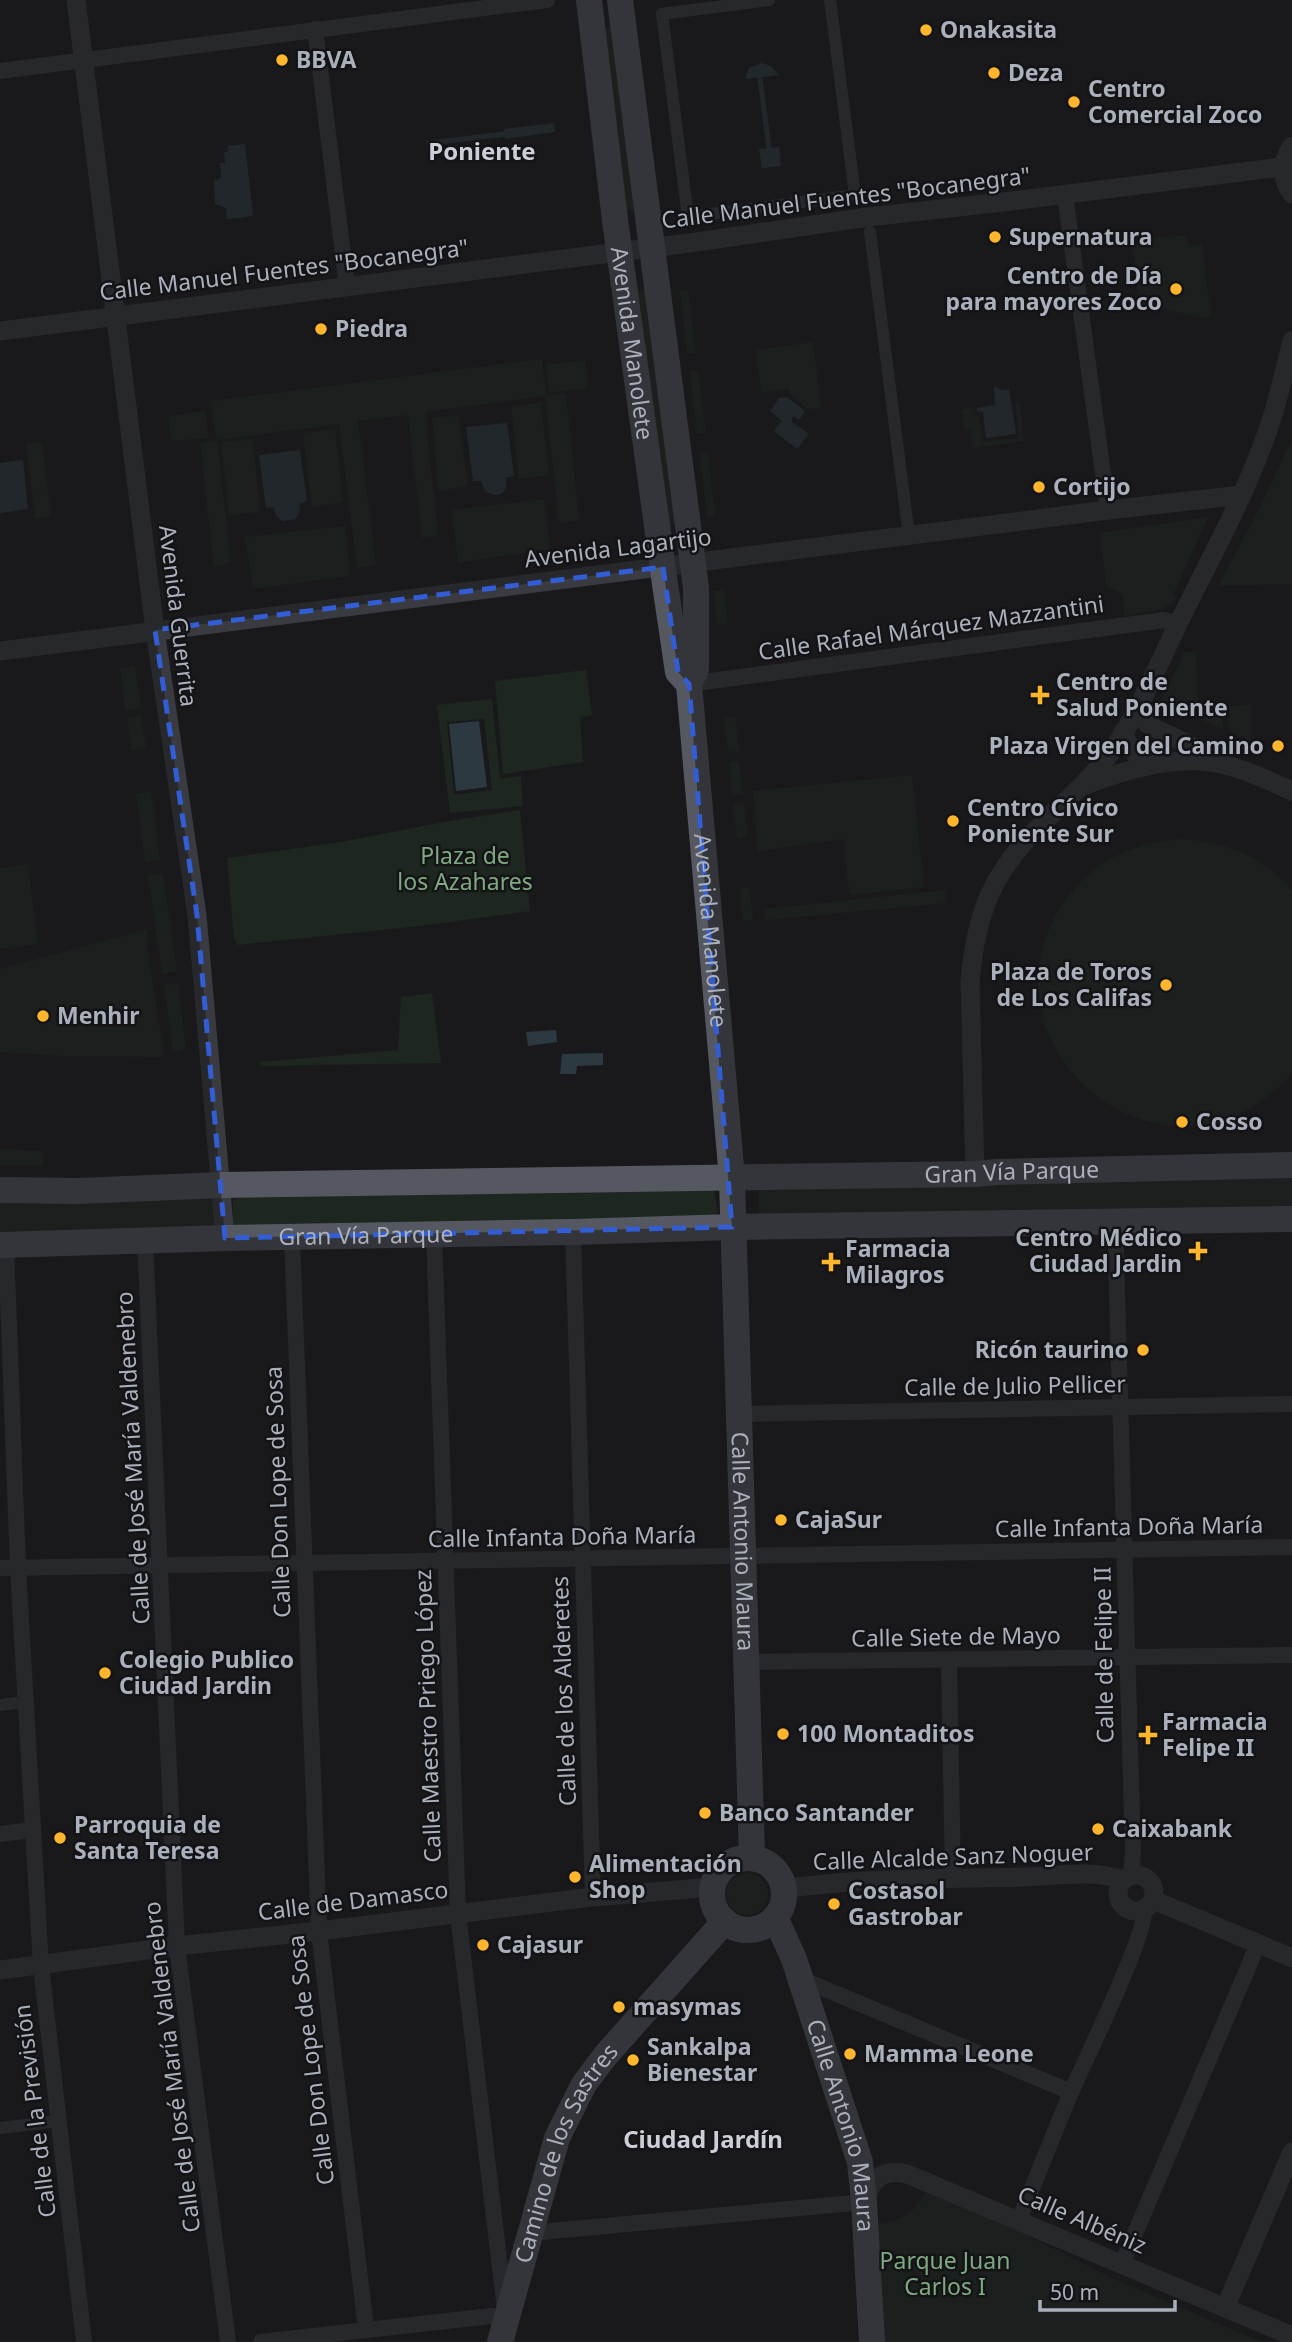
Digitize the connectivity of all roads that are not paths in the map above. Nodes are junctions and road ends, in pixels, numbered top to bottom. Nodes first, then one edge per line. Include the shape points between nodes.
1 (76, 0) edge
2 (547, 0) edge
3 (589, 0) edge
4 (769, 0) edge
5 (830, 0) edge
6 (615, 3) edge
7 (315, 29) junction
8 (83, 60) junction
9 (0, 71) edge
10 (1292, 146) edge
11 (1282, 167) junction
12 (1292, 194) edge
13 (1065, 195) junction
14 (870, 232) dead end
15 (653, 247) junction
16 (620, 251) junction
17 (347, 287) junction
18 (116, 316) junction
19 (0, 331) edge
20 (1292, 341) edge
21 (1242, 495) junction
22 (1108, 510) junction
23 (908, 528) dead end
24 (694, 562) junction
25 (663, 567) junction
26 (1178, 624) junction
27 (155, 630) junction
28 (0, 651) edge
29 (688, 684) junction
30 (1141, 702) junction
31 (1123, 732) junction
32 (1149, 766) junction
33 (1252, 774) junction
34 (1083, 786) junction
35 (1292, 792) edge
36 (1292, 1165) edge
37 (975, 1174) junction
38 (732, 1178) junction
39 (222, 1185) junction
40 (0, 1190) edge
41 (1292, 1219) edge
42 (1115, 1222) junction
43 (732, 1227) junction
44 (573, 1233) junction
45 (434, 1235) junction
46 (225, 1238) junction
47 (292, 1238) junction
48 (145, 1241) junction
49 (3, 1245) edge
50 (1292, 1404) edge
51 (1121, 1406) junction
52 (738, 1414) junction
53 (1292, 1547) edge
54 (1125, 1550) junction
55 (742, 1556) junction
56 (583, 1559) junction
57 (445, 1561) junction
58 (303, 1564) junction
59 (161, 1566) junction
60 (0, 1568) edge
61 (19, 1568) junction
62 (1292, 1655) edge
63 (1126, 1657) junction
64 (949, 1660) junction
65 (747, 1662) junction
66 (26, 1702) junction
67 (0, 1705) edge
68 (32, 1830) junction
69 (0, 1834) edge
70 (752, 1857) junction
71 (953, 1878) junction
72 (1127, 1879) junction
73 (713, 1887) junction
74 (784, 1889) junction
75 (593, 1897) junction
76 (1149, 1905) junction
77 (458, 1913) junction
78 (775, 1917) junction
79 (725, 1922) junction
80 (318, 1931) junction
81 (1258, 1944) junction
82 (177, 1946) junction
83 (1292, 1958) edge
84 (41, 1966) junction
85 (0, 1970) edge
86 (801, 1979) junction
87 (1071, 2092) junction
88 (58, 2121) junction
89 (0, 2128) edge
90 (1292, 2152) edge
91 (864, 2202) junction
92 (1019, 2220) junction
93 (530, 2233) junction
94 (1122, 2264) junction
95 (1225, 2308) junction
96 (366, 2329) junction
97 (503, 2330) edge
98 (1292, 2336) edge
99 (84, 2342) edge
100 (228, 2342) edge
101 (261, 2342) edge
102 (872, 2342) edge

1 - 8 street, Avenida Guerrita
2 - 7 street
3 - 16 main road, Avenida Manolete
4 - 5 street via 662,14 688,217 855,195
6 - 15 main road, Avenida Manolete
7 - 8 street
7 - 17 street
8 - 9 street
8 - 18 street, Avenida Guerrita
10 - 11 street
11 - 12 street
11 - 13 street, Calle Manuel Fuentes "Bocanegra"
13 - 15 street, Calle Manuel Fuentes "Bocanegra" via 868,216
13 - 22 street
14 - 23 street
15 - 16 street, Calle Manuel Fuentes "Bocanegra"
15 - 24 main road, Avenida Manolete
16 - 17 street, Calle Manuel Fuentes "Bocanegra"
16 - 25 main road, Avenida Manolete
17 - 18 street, Calle Manuel Fuentes "Bocanegra"
18 - 19 street, Calle Manuel Fuentes "Bocanegra"
18 - 27 street, Avenida Guerrita
20 - 21 street via 1270,423
21 - 22 street, Avenida Lagartijo
21 - 26 street
22 - 24 street, Avenida Lagartijo
24 - 25 street, Avenida Lagartijo
24 - 29 main road, Avenida Manolete via 696,669
25 - 27 street, Avenida Lagartijo
25 - 29 main road, Avenida Manolete via 678,672
26 - 29 street, Calle Rafael Márquez Mazzantini via 1164,620
26 - 30 street
27 - 28 street, Avenida Lagartijo
27 - 39 street, Avenida Guerrita via 197,915
29 - 38 main road, Avenida Manolete
30 - 31 street
30 - 33 street via 1144,720 1150,726
31 - 32 street via 1136,756
31 - 34 street
32 - 33 street via 1202,761
32 - 34 street
33 - 35 street
34 - 37 street via 1017,850 993,884 979,923 970,982
36 - 37 main road, Gran Vía Parque
37 - 38 main road, Gran Vía Parque
38 - 39 main road, Gran Vía Parque
38 - 43 main road
39 - 40 main road, Gran Vía Parque
39 - 46 street, Avenida Guerrita
41 - 42 main road, Gran Vía Parque
42 - 43 main road, Gran Vía Parque
42 - 51 street, Calle de Felipe II
43 - 44 main road, Gran Vía Parque
43 - 52 main road, Calle Antonio Maura
44 - 45 main road, Gran Vía Parque
44 - 56 street, Calle de los Alderetes
45 - 47 main road, Gran Vía Parque
45 - 57 street, Calle Maestro Priego López
46 - 47 main road, Gran Vía Parque
46 - 48 main road, Gran Vía Parque
47 - 58 street, Calle Don Lope de Sosa
48 - 49 main road, Gran Vía Parque
48 - 59 street, Calle de José María Valdenebro
49 - 61 street, Calle de la Previsión
50 - 51 street, Calle de Julio Pellicer
51 - 52 street, Calle de Julio Pellicer
51 - 54 street, Calle de Felipe II
52 - 55 main road, Calle Antonio Maura
53 - 54 street, Calle Infanta Doña María
54 - 55 street, Calle Infanta Doña María
54 - 63 street, Calle de Felipe II
55 - 56 street, Calle Infanta Doña María
55 - 65 main road, Calle Antonio Maura
56 - 57 street, Calle Infanta Doña María
56 - 75 street, Calle de los Alderetes
57 - 58 street, Calle Infanta Doña María
57 - 77 street, Calle Maestro Priego López
58 - 59 street, Calle Infanta Doña María
58 - 80 street, Calle Don Lope de Sosa
59 - 61 street, Calle Infanta Doña María
59 - 82 street, Calle de José María Valdenebro
60 - 61 street, Calle Infanta Doña María
61 - 66 street, Calle de la Previsión
62 - 63 street, Calle Siete de Mayo
63 - 64 street, Calle Siete de Mayo
63 - 72 street, Calle de Felipe II via 1133,1853
64 - 65 street, Calle Siete de Mayo
64 - 71 street
65 - 70 main road, Calle Antonio Maura
66 - 67 street
66 - 68 street, Calle de la Previsión
68 - 69 street
68 - 84 street, Calle de la Previsión
70 - 73 main road via 730,1862
70 - 74 main road via 773,1868
71 - 72 street, Calle Alcalde Sanz Noguer via 1088,1875
71 - 74 street, Calle Alcalde Sanz Noguer
72 - 76 street via 1142,1876 1151,1883
72 - 76 street via 1118,1891 1120,1902 1128,1910 1139,1911
73 - 75 street, Calle de Damasco
73 - 79 main road via 714,1906
74 - 78 main road via 782,1907
75 - 77 street, Calle de Damasco
76 - 81 street
76 - 87 street
77 - 80 street, Calle de Damasco
77 - 97 street, Calle Maestro Priego López
78 - 79 main road via 751,1929
78 - 86 main road, Calle Antonio Maura
79 - 93 main road, Camino de los Sastres via 584,2084 558,2138
80 - 82 street, Calle de Damasco
80 - 96 street, Calle Don Lope de Sosa
81 - 83 street
81 - 94 street
82 - 84 street, Calle de Damasco
82 - 100 street, Calle de José María Valdenebro
84 - 85 street, Calle de Damasco
84 - 88 street, Calle de la Previsión
86 - 87 street
86 - 91 main road, Calle Antonio Maura via 855,2143
87 - 92 street
88 - 89 street
88 - 99 street, Calle de la Previsión
90 - 95 street
91 - 92 street, Calle Albéniz via 878,2176 900,2172
91 - 93 street
91 - 102 main road, Calle Antonio Maura
92 - 94 street, Calle Albéniz
93 - 97 main road, Camino de los Sastres
94 - 95 street, Calle Albéniz
95 - 98 street, Calle Albéniz
96 - 97 street via 491,2316
96 - 101 street

